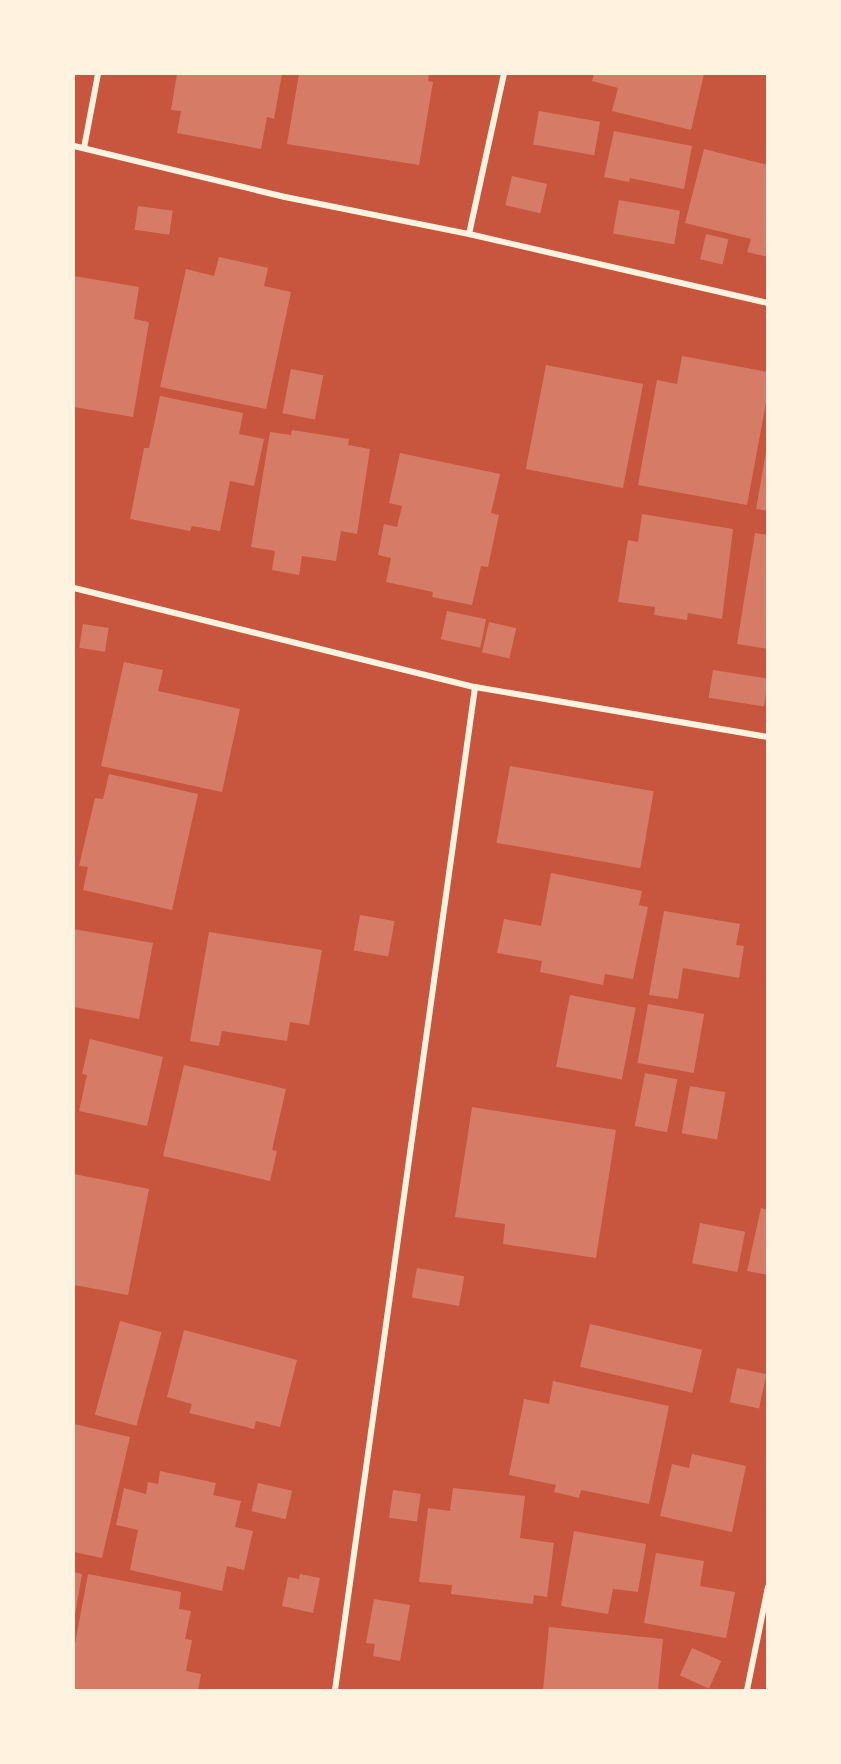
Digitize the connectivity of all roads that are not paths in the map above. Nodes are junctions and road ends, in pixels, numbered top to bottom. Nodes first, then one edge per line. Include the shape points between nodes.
1 (98, 74) edge
2 (504, 74) edge
3 (74, 146) edge
4 (84, 148) junction
5 (469, 234) junction
6 (768, 303) edge
7 (74, 588) edge
8 (475, 687) junction
9 (768, 737) edge
10 (768, 1587) edge
11 (335, 1690) edge
12 (747, 1690) edge

1 - 4 street
2 - 5 street
3 - 4 street
4 - 5 street via 285,197
5 - 6 street
7 - 8 street
8 - 9 street
8 - 11 street
10 - 12 street

